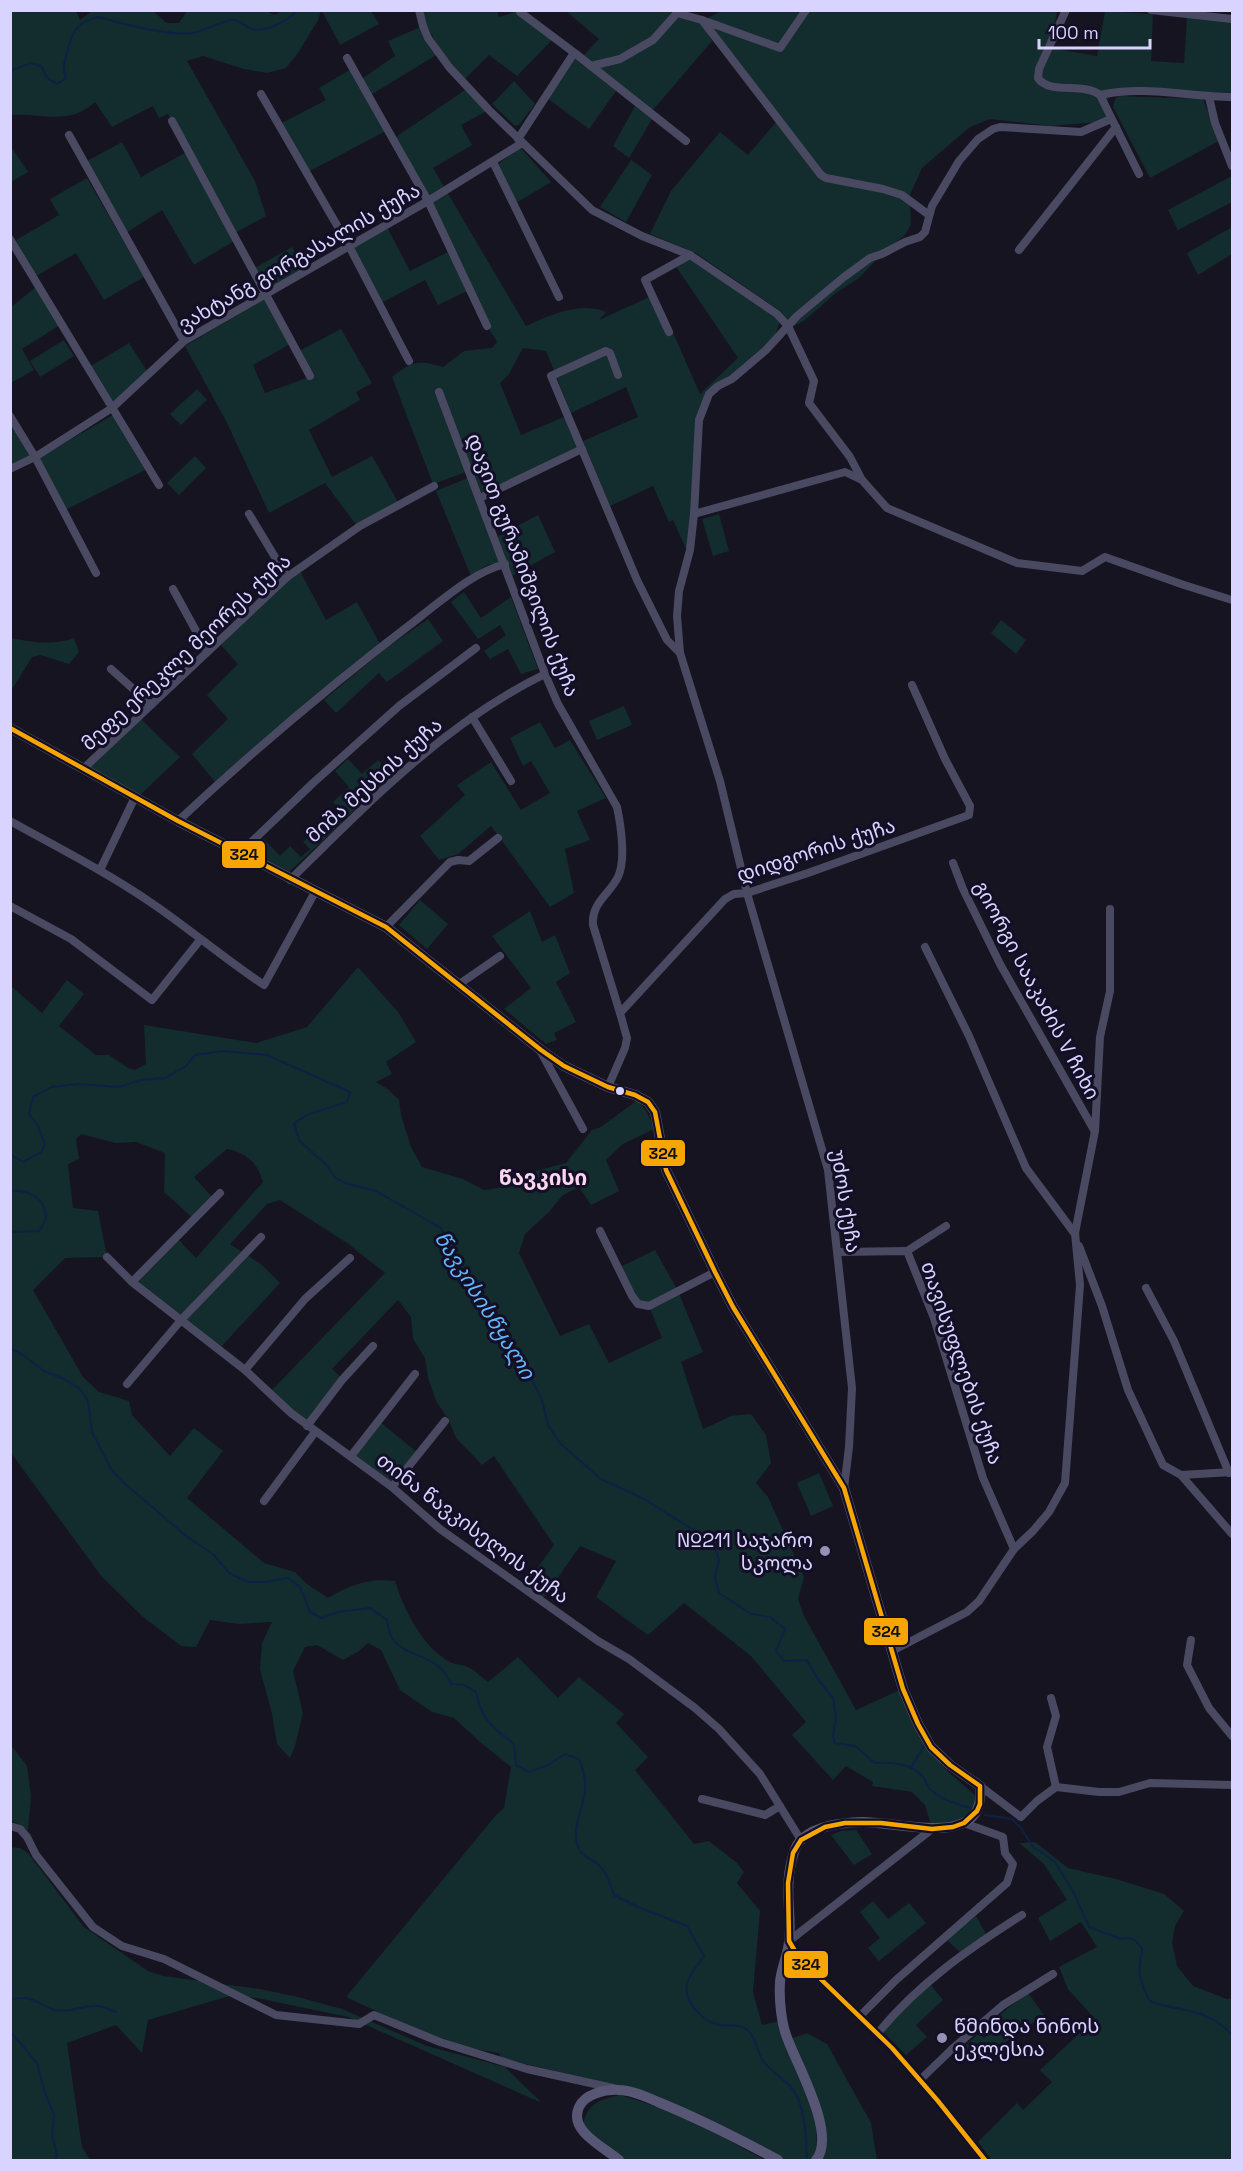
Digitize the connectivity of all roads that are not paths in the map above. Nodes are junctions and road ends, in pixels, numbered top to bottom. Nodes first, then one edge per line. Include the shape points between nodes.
1 (419, 10) edge
2 (806, 10) edge
3 (1066, 10) edge
4 (1151, 10) edge
5 (1164, 11) edge
6 (520, 12) dead end
7 (1233, 19) edge
8 (702, 20) junction
9 (576, 54) junction
10 (347, 58) dead end
11 (591, 66) junction
12 (261, 94) dead end
13 (1101, 95) junction
14 (1209, 97) junction
15 (1233, 97) edge
16 (1112, 119) junction
17 (172, 121) dead end
18 (1116, 127) junction
19 (69, 135) dead end
20 (520, 141) junction
21 (686, 141) dead end
22 (493, 162) junction
23 (1233, 166) edge
24 (1139, 174) dead end
25 (428, 201) junction
26 (929, 215) junction
27 (10, 238) edge
28 (349, 246) junction
29 (1019, 250) dead end
30 (690, 255) junction
31 (266, 294) junction
32 (559, 297) dead end
33 (487, 326) dead end
34 (788, 326) junction
35 (669, 332) dead end
36 (184, 341) junction
37 (409, 361) dead end
38 (618, 375) dead end
39 (310, 376) dead end
40 (439, 392) dead end
41 (112, 408) junction
42 (10, 416) edge
43 (582, 449) junction
44 (35, 457) junction
45 (10, 469) edge
46 (862, 480) junction
47 (159, 485) dead end
48 (434, 486) dead end
49 (480, 498) junction
50 (249, 514) dead end
51 (694, 514) junction
52 (505, 564) junction
53 (96, 573) dead end
54 (287, 577) junction
55 (173, 589) dead end
56 (1233, 600) edge
57 (476, 648) dead end
58 (207, 651) junction
59 (680, 653) junction
60 (111, 669) dead end
61 (544, 674) junction
62 (912, 685) dead end
63 (151, 705) junction
64 (472, 717) junction
65 (10, 728) edge
66 (83, 769) junction
67 (511, 781) dead end
68 (135, 797) junction
69 (10, 821) edge
70 (178, 821) junction
71 (498, 838) dead end
72 (240, 854) junction
73 (953, 863) dead end
74 (100, 870) junction
75 (290, 880) junction
76 (315, 892) junction
77 (747, 893) junction
78 (10, 906) edge
79 (1110, 909) dead end
80 (386, 927) junction
81 (200, 940) junction
82 (925, 947) dead end
83 (500, 956) dead end
84 (458, 985) junction
85 (620, 1013) junction
86 (541, 1050) junction
87 (608, 1087) junction
88 (583, 1129) dead end
89 (1095, 1131) junction
90 (220, 1193) dead end
91 (946, 1226) dead end
92 (600, 1231) dead end
93 (1074, 1233) junction
94 (261, 1237) dead end
95 (907, 1251) junction
96 (838, 1252) junction
97 (107, 1257) dead end
98 (350, 1258) dead end
99 (715, 1272) junction
100 (132, 1281) junction
101 (1146, 1288) dead end
102 (182, 1319) junction
103 (374, 1346) dead end
104 (245, 1370) junction
105 (415, 1374) dead end
106 (127, 1384) dead end
107 (445, 1421) dead end
108 (307, 1426) junction
109 (315, 1432) junction
110 (351, 1456) junction
111 (1231, 1472) edge
112 (1181, 1475) junction
113 (392, 1487) junction
114 (844, 1488) junction
115 (264, 1501) dead end
116 (1233, 1534) edge
117 (1014, 1549) junction
118 (1191, 1640) dead end
119 (892, 1651) junction
120 (1051, 1698) dead end
121 (1233, 1736) edge
122 (1233, 1785) edge
123 (980, 1786) junction
124 (1056, 1787) junction
125 (702, 1799) dead end
126 (780, 1806) junction
127 (964, 1823) junction
128 (10, 1826) edge
129 (932, 1829) junction
130 (801, 1840) junction
131 (1022, 1915) dead end
132 (789, 1941) junction
133 (1053, 1974) dead end
134 (859, 2017) junction
135 (877, 2034) junction
136 (920, 2080) junction
137 (620, 2090) junction
138 (619, 2160) edge
139 (778, 2160) edge
140 (816, 2160) edge
141 (985, 2160) edge

1 - 20 street via 438,54
2 - 8 street via 780,48
3 - 13 street via 1038,78 1045,86 1093,90
4 - 5 street
5 - 7 street
6 - 9 street
8 - 11 street via 675,14 653,40 620,59
8 - 26 street via 821,175 902,195
9 - 11 street
9 - 20 street, ვახტანგ გორგასალის ქუჩა
10 - 25 street
11 - 21 street
12 - 28 street
13 - 14 street via 1126,90
13 - 16 street
14 - 15 street
14 - 23 street
16 - 18 street
16 - 26 street via 1081,132 1011,126 993,129 959,161
17 - 31 street
18 - 24 street
18 - 29 street
19 - 36 street
20 - 22 street, ვახტანგ გორგასალის ქუჩა
20 - 30 street via 592,210
22 - 25 street, ვახტანგ გორგასალის ქუჩა
22 - 32 street
25 - 28 street, ვახტანგ გორგასალის ქუჩა
25 - 33 street
26 - 34 street via 920,237 870,258
27 - 41 street
28 - 31 street, ვახტანგ გორგასალის ქუჩა
28 - 37 street
30 - 34 street via 777,314
30 - 35 street via 645,280
31 - 36 street, ვახტანგ გორგასალის ქუჩა
31 - 39 street
34 - 46 street via 814,381 809,403
34 - 51 street via 766,350 709,394 699,420
36 - 41 street, ვახტანგ გორგასალის ქუჩა
38 - 43 street via 606,351 551,375
40 - 49 street, დავით გურამიშვილის ქუჩა
41 - 44 street, ვახტანგ გორგასალის ქუჩა
41 - 47 street
42 - 44 street
43 - 49 street
43 - 59 street via 637,580 667,640
44 - 45 street, ვახტანგ გორგასალის ქუჩა
44 - 53 street
46 - 51 street via 845,472
46 - 56 street via 887,508 1017,564 1082,571 1106,557
48 - 54 street, მეფე ერეკლე მეორეს ქუჩა via 360,526
49 - 52 street, დავით გურამიშვილის ქუჩა
50 - 54 street
51 - 59 street via 679,591
52 - 61 street, დავით გურამიშვილის ქუჩა
52 - 70 street via 472,578 381,646
54 - 58 street, მეფე ერეკლე მეორეს ქუჩა
55 - 58 street
57 - 72 street via 399,706
58 - 63 street, მეფე ერეკლე მეორეს ქუჩა
59 - 77 street, უძოს ქუჩა via 720,781
60 - 63 street
61 - 64 street, მიშა მესხის ქუჩა
61 - 85 street, დავით გურამიშვილის ქუჩა via 617,807 619,875 595,907 592,925
62 - 77 street, დიდგორის ქუჩა via 970,806 969,815
63 - 66 street, მეფე ერეკლე მეორეს ქუჩა
64 - 67 street
64 - 75 street, მიშა მესხის ქუჩა via 424,752
65 - 66 street
66 - 68 street
68 - 70 street
68 - 74 street
69 - 74 street
70 - 72 street
71 - 80 street via 469,861 450,862
72 - 75 street
73 - 89 street, გიორგი სააკაძის V ჩიხი via 1000,964
74 - 81 street
75 - 76 street
76 - 80 street
76 - 81 street via 264,985
77 - 85 street, დიდგორის ქუჩა via 725,899
77 - 96 street, უძოს ქუჩა via 828,1170
78 - 81 street via 72,939 152,1000
79 - 89 street via 1110,991 1100,1036
80 - 84 street
82 - 93 street via 969,1036 1026,1168
83 - 84 street
84 - 86 street
85 - 87 street via 627,1038
86 - 87 street
86 - 88 street
87 - 99 street via 648,1102 655,1112 666,1170
89 - 93 street
90 - 100 street
91 - 95 street
92 - 99 street via 638,1304 649,1306
93 - 112 street via 1128,1389 1152,1445 1163,1465
93 - 117 street via 1080,1285 1065,1484 1048,1512
94 - 102 street
95 - 96 street, თავისუფლების ქუჩა
95 - 117 street, თავისუფლების ქუჩა via 934,1318 983,1478
96 - 114 street, უძოს ქუჩა via 852,1388
97 - 100 street, თინა წავკისელის ქუჩა
98 - 104 street via 305,1299
99 - 114 street
100 - 102 street, თინა წავკისელის ქუჩა
101 - 111 street via 1174,1341
102 - 104 street, თინა წავკისელის ქუჩა
102 - 106 street
103 - 108 street
104 - 108 street, თინა წავკისელის ქუჩა
105 - 110 street
107 - 113 street
108 - 109 street, თინა წავკისელის ქუჩა
109 - 110 street, თინა წავკისელის ქუჩა
109 - 115 street
110 - 113 street, თინა წავკისელის ქუჩა
111 - 112 street
112 - 116 street
113 - 126 street, თინა წავკისელის ქუჩა via 488,1565 695,1708 760,1774
114 - 119 street
117 - 119 street via 979,1601 967,1612
118 - 121 street via 1187,1665 1209,1708
119 - 123 street via 903,1689 931,1747
120 - 124 street via 1056,1716 1047,1747
122 - 124 street via 1150,1783 1119,1792
123 - 124 street via 1021,1817
123 - 127 street via 977,1811
125 - 126 street via 765,1815
126 - 130 street, თინა წავკისელის ქუჩა
127 - 129 street
127 - 134 street via 1003,1837 1005,1853 1013,1864 1007,1883
128 - 137 street via 27,1837 36,1855 93,1927 122,1946 164,1959 276,2015 359,2024 374,2015 440,2042 527,2069
129 - 130 street via 863,1822 825,1827
129 - 132 street
130 - 132 street via 794,1853 788,1884
131 - 135 street via 929,1980
132 - 134 street via 799,1958
132 - 140 street via 780,1982 783,2021 822,2132
133 - 136 street via 1003,2005
134 - 135 street
135 - 136 street
136 - 141 street
137 - 138 street via 589,2097 580,2105 576,2118 579,2129
137 - 139 street via 693,2116

